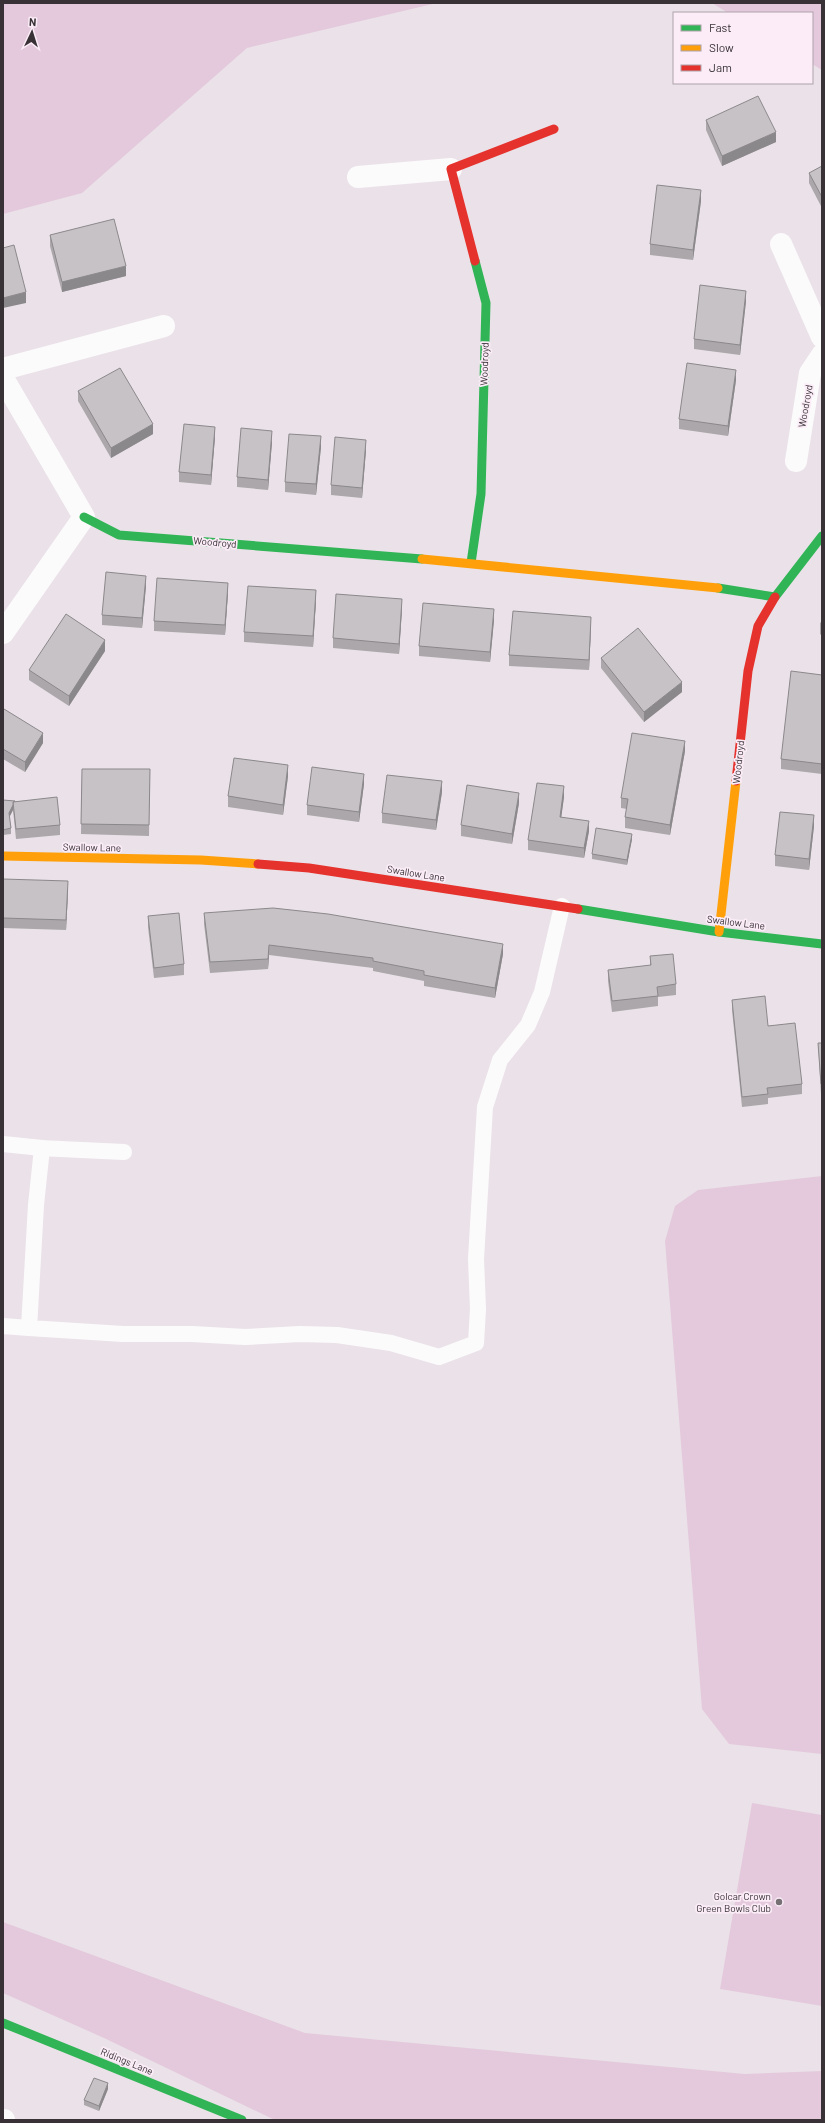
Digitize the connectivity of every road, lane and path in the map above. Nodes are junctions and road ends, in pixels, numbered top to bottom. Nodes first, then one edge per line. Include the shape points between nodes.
1 (554, 129) dead end
2 (451, 169) junction
3 (358, 177) dead end
4 (781, 244) dead end
5 (164, 326) dead end
6 (822, 336) edge
7 (822, 355) edge
8 (3, 369) edge
9 (3, 378) edge
10 (796, 461) dead end
11 (84, 516) junction
12 (822, 536) edge
13 (471, 563) junction
14 (775, 596) junction
15 (3, 633) edge
16 (3, 856) edge
17 (562, 906) junction
18 (719, 932) junction
19 (822, 944) edge
20 (3, 1144) edge
21 (40, 1148) junction
22 (124, 1152) dead end
23 (3, 1326) edge
24 (29, 1328) junction
25 (3, 2023) edge
26 (242, 2120) edge

1 - 2 street
2 - 3 street
2 - 13 street, Woodroyd via 486,303 481,494
4 - 6 street
5 - 8 street
7 - 10 street, Woodroyd via 810,373
9 - 11 street
11 - 13 street, Woodroyd via 119,535
11 - 15 street
12 - 14 street, Woodroyd
13 - 14 street, Woodroyd via 706,586
14 - 18 street, Woodroyd via 758,626 748,671
16 - 17 street, Swallow Lane via 201,860 302,868
17 - 18 street, Swallow Lane
17 - 24 lane via 542,992 528,1025 500,1060 485,1107 476,1259 476,1343 439,1357 390,1343 337,1335 245,1337 123,1334
18 - 19 street, Swallow Lane
20 - 21 lane
21 - 22 lane
21 - 24 lane
23 - 24 lane
25 - 26 street, Ridings Lane

